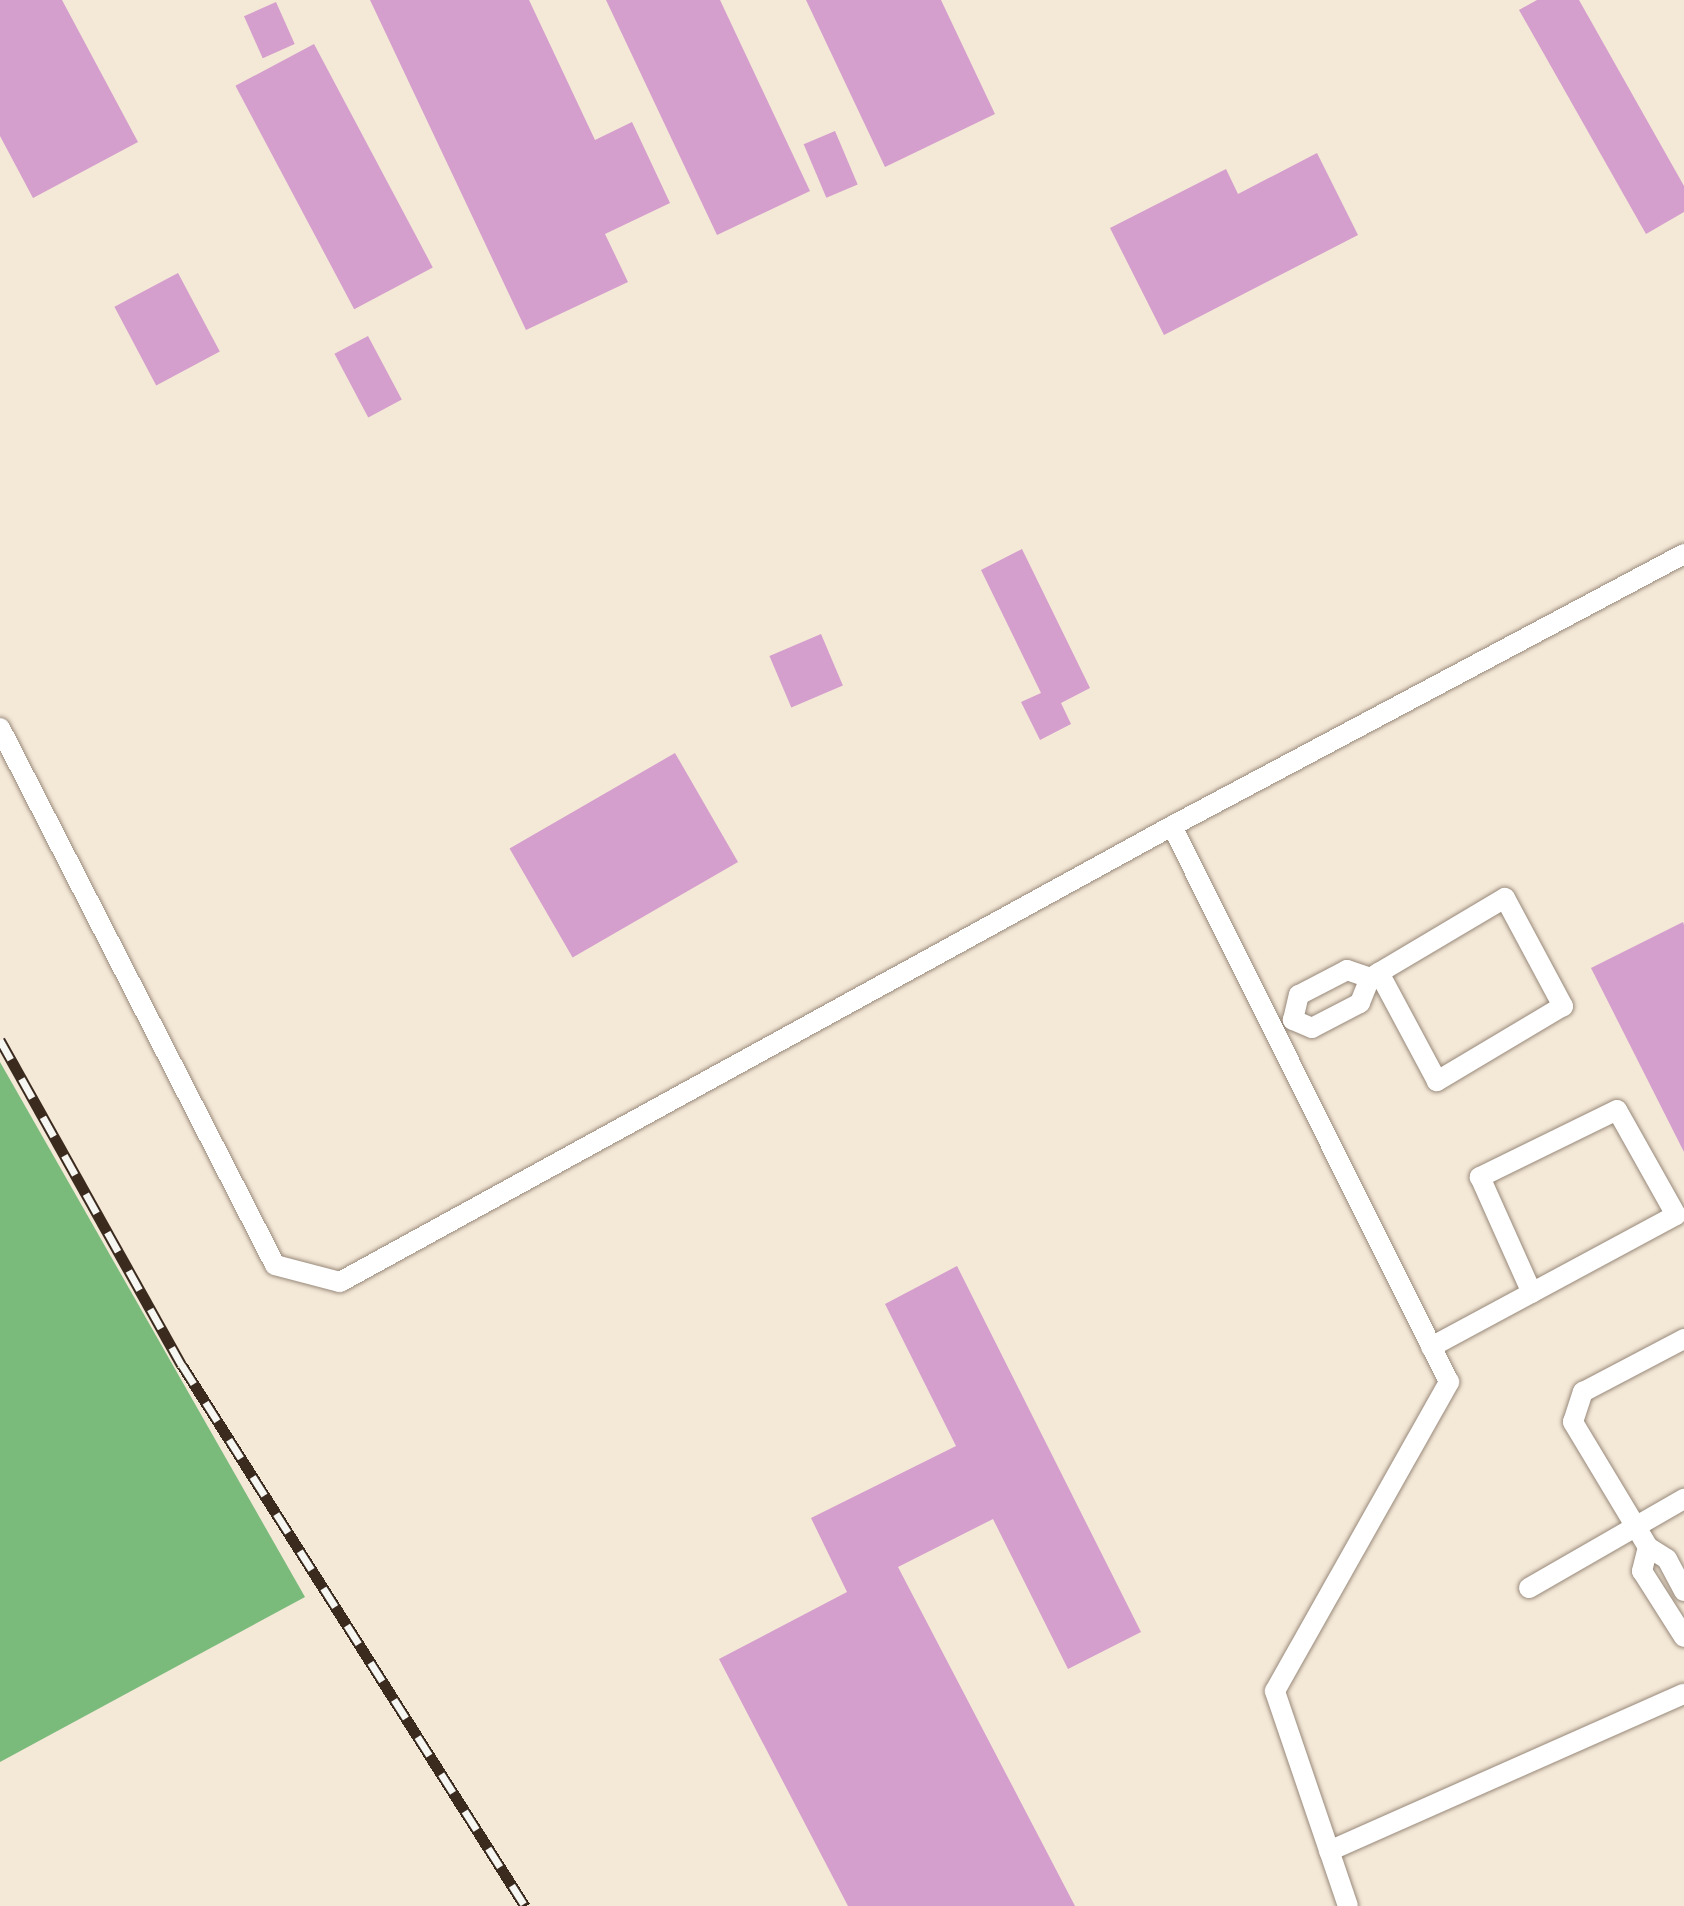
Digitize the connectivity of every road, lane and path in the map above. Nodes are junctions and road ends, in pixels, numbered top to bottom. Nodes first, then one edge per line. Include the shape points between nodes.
1 (1684, 554) edge
2 (0, 728) edge
3 (1172, 826) junction
4 (1374, 975) junction
5 (1284, 1026) junction
6 (1532, 1292) junction
7 (1684, 1340) edge
8 (1431, 1346) junction
9 (1684, 1499) edge
10 (1638, 1524) junction
11 (1648, 1547) junction
12 (1529, 1588) dead end
13 (1684, 1591) edge
14 (1684, 1637) edge
15 (1684, 1694) edge
16 (1329, 1852) junction
17 (1348, 1906) edge

1 - 3 lane
2 - 3 lane via 275,1265 340,1282
3 - 5 lane
4 - 4 lane via 1504,898 1563,1006 1437,1080
4 - 5 lane via 1360,1003 1312,1028
4 - 5 lane via 1347,970 1298,994
5 - 8 lane
6 - 6 lane via 1676,1215 1617,1110 1480,1177
6 - 8 lane
7 - 10 lane via 1583,1392 1573,1422
8 - 16 lane via 1449,1382 1275,1692
9 - 10 lane
10 - 11 lane
10 - 12 lane
11 - 13 lane via 1667,1559
11 - 14 lane via 1642,1571
15 - 16 lane
16 - 17 lane

